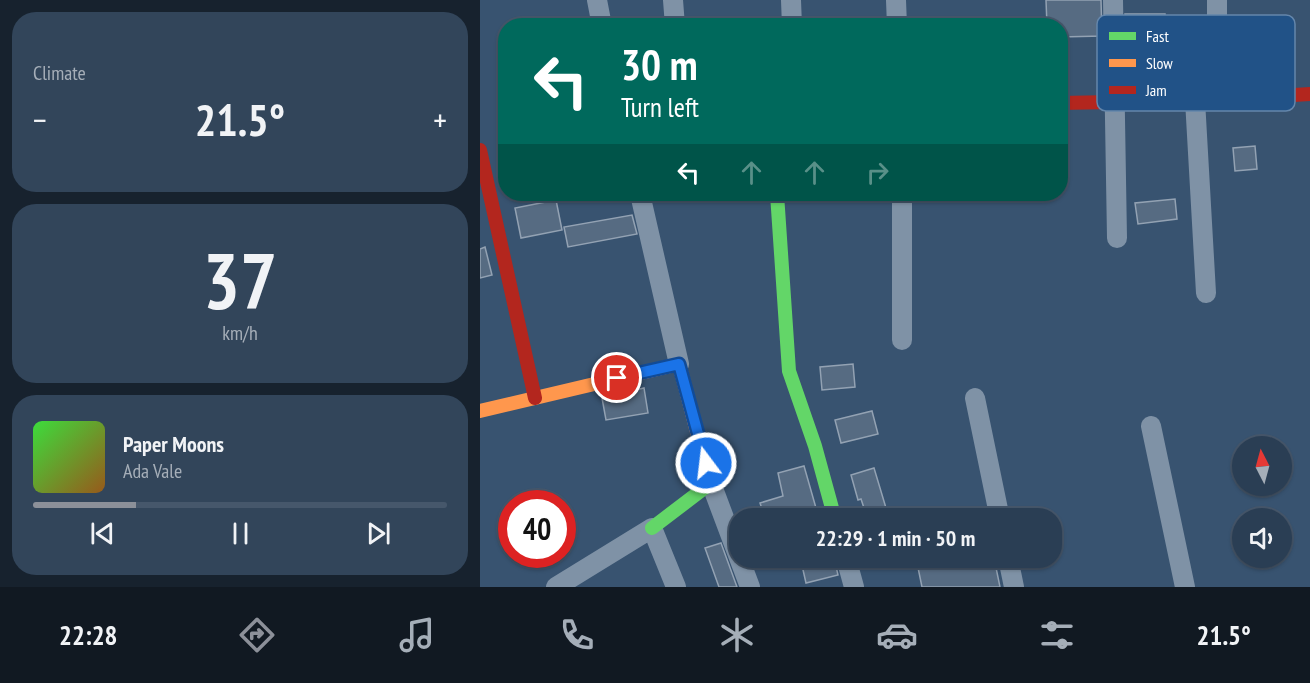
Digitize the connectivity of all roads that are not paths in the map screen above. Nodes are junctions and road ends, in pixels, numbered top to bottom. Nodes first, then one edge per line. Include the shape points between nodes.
1 (597, 0) edge
2 (673, 0) edge
3 (791, 0) edge
4 (896, 0) edge
5 (1113, 0) edge
6 (1216, 0) edge
7 (1113, 15) edge
8 (1216, 15) edge
9 (600, 18) edge
10 (674, 18) edge
11 (792, 18) edge
12 (897, 18) edge
13 (1310, 94) edge
14 (1295, 95) edge
15 (1097, 102) edge
16 (1068, 103) edge
17 (1115, 111) edge
18 (1196, 111) edge
19 (480, 150) edge
20 (484, 185) edge
21 (642, 201) edge
22 (777, 201) edge
23 (902, 201) edge
24 (1117, 238) dead end
25 (1206, 293) dead end
26 (902, 340) dead end
27 (679, 364) junction
28 (536, 398) junction
29 (975, 398) dead end
30 (480, 411) edge
31 (1151, 426) dead end
32 (711, 483) junction
33 (832, 508) edge
34 (998, 508) edge
35 (652, 528) junction
36 (849, 568) edge
37 (1010, 568) edge
38 (564, 585) edge
39 (676, 587) edge
40 (750, 587) edge
41 (854, 587) edge
42 (1014, 587) edge
43 (1185, 587) edge

1 - 9 street
2 - 10 street
3 - 11 street
4 - 12 street
5 - 7 street
6 - 8 street
13 - 14 street
15 - 16 street
17 - 24 street
18 - 25 street
19 - 20 street
20 - 28 street
21 - 27 street
22 - 33 street via 789,371
23 - 26 street
27 - 28 street
27 - 32 street
28 - 30 street
29 - 34 street
31 - 43 street
32 - 35 street
32 - 40 street
35 - 38 street
35 - 39 street
36 - 41 street
37 - 42 street

